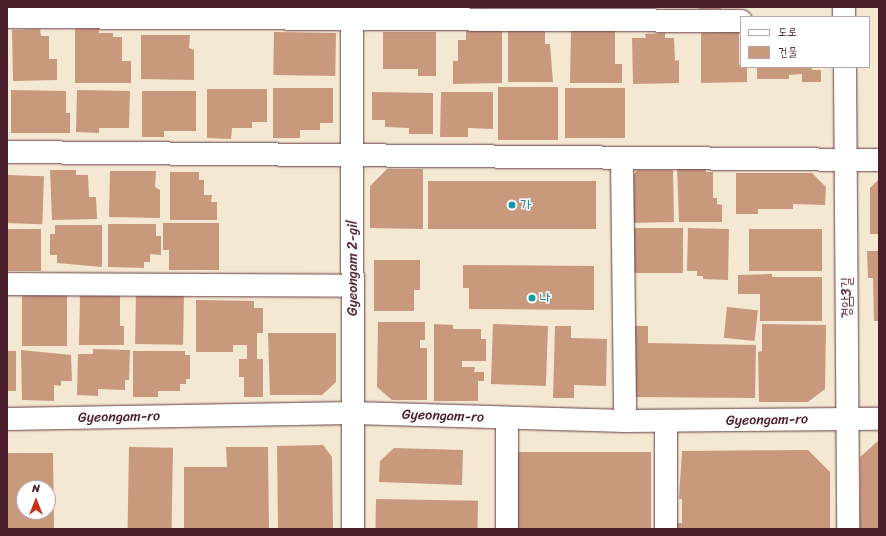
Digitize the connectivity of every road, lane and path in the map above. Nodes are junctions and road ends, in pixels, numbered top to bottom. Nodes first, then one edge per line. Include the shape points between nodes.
1 (352, 13) edge
2 (7, 17) edge
3 (740, 22) edge
4 (845, 68) edge
5 (7, 152) edge
6 (353, 156) junction
7 (622, 159) junction
8 (847, 160) junction
9 (879, 160) edge
10 (7, 284) edge
11 (352, 286) junction
12 (353, 413) junction
13 (507, 418) junction
14 (7, 419) edge
15 (846, 419) junction
16 (879, 420) edge
17 (666, 421) junction
18 (625, 422) junction
19 (353, 529) edge
20 (507, 529) edge
21 (666, 529) edge
22 (848, 529) edge

1 - 2 street
1 - 3 street
1 - 6 street, Gyeongam 2-gil
4 - 8 street, 경암3길
5 - 6 street
6 - 7 street
6 - 11 street, Gyeongam 2-gil
7 - 8 street
7 - 18 street
8 - 9 street
8 - 15 street, 경암3길
10 - 11 street
11 - 12 street, Gyeongam 2-gil
12 - 13 street, Gyeongam-ro
12 - 14 street, Gyeongam-ro
12 - 19 street, Gyeongam 2-gil
13 - 18 street, Gyeongam-ro
13 - 20 street
15 - 16 street, Gyeongam-ro
15 - 17 street, Gyeongam-ro
15 - 22 street, 경암3길
17 - 18 street, Gyeongam-ro
17 - 21 street

